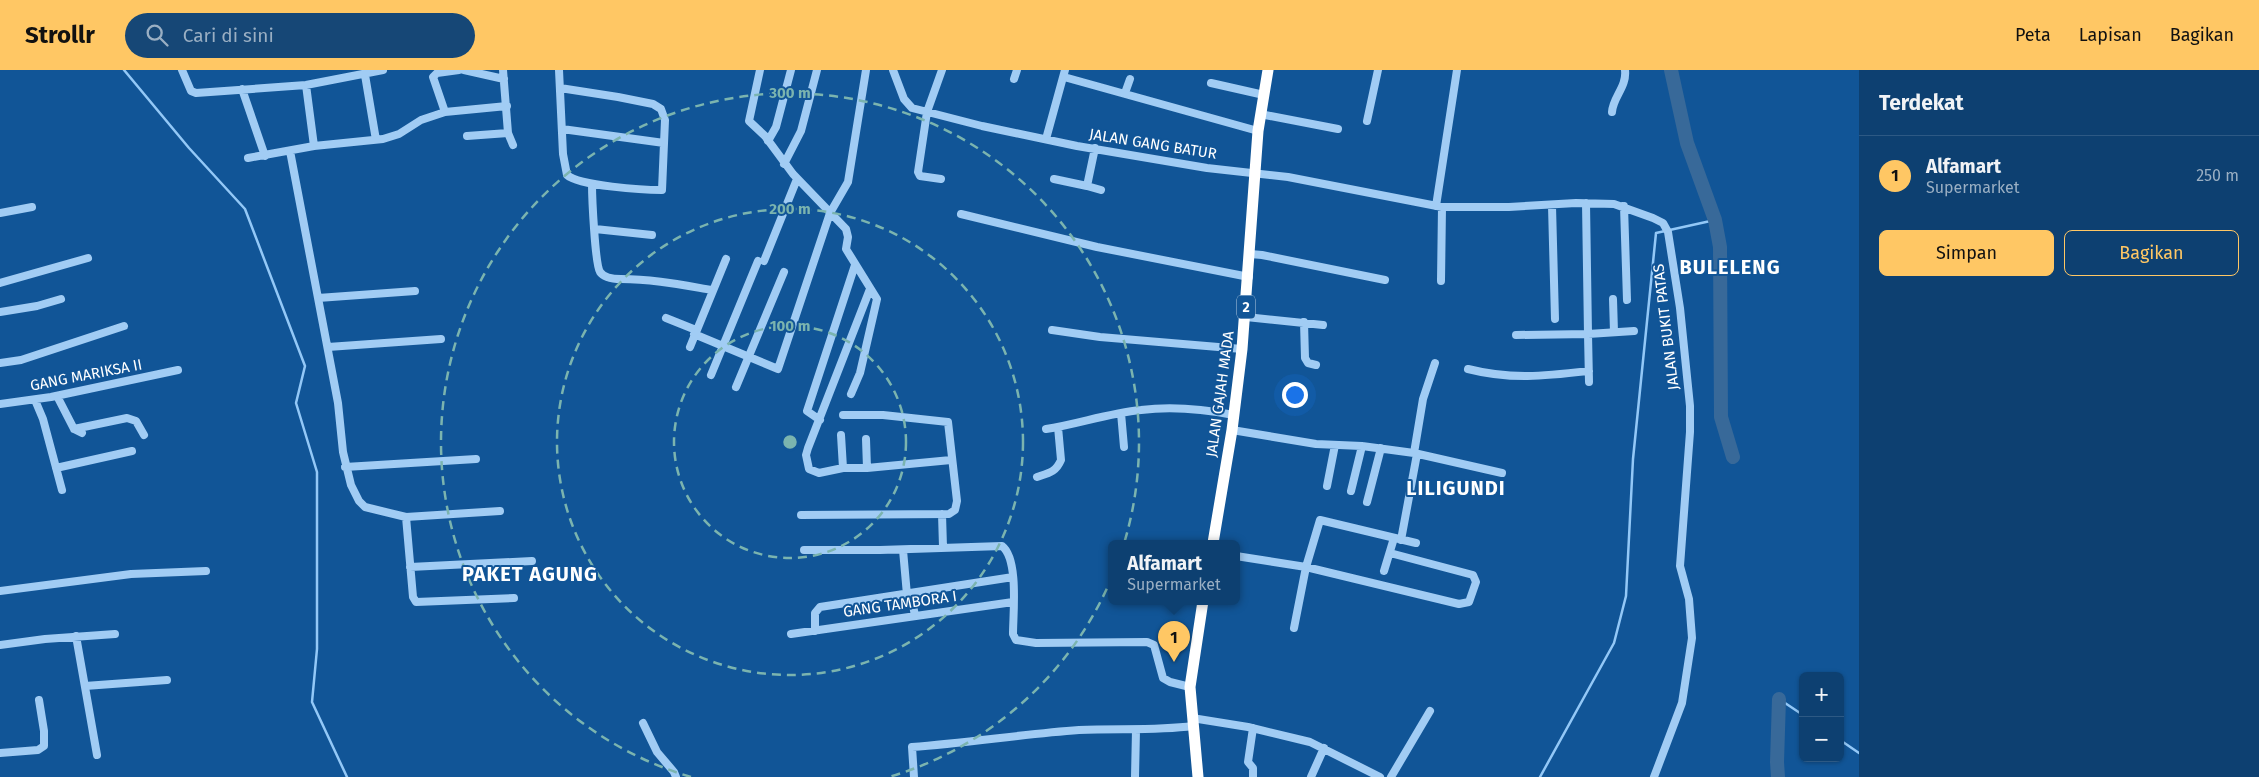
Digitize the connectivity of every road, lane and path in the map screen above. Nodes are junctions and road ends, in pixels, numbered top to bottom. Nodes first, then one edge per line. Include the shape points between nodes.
1 (182, 70) edge
2 (383, 70) edge
3 (459, 70) edge
4 (464, 70) edge
5 (503, 70) edge
6 (559, 70) edge
7 (760, 70) edge
8 (791, 70) edge
9 (817, 70) edge
10 (866, 70) edge
11 (893, 70) edge
12 (942, 70) edge
13 (1017, 70) edge
14 (1268, 70) edge
15 (1378, 70) edge
16 (1457, 70) edge
17 (1624, 70) edge
18 (1064, 74) edge
19 (365, 75) junction
20 (504, 79) junction
21 (1014, 79) dead end
22 (1130, 79) dead end
23 (1211, 83) dead end
24 (306, 85) junction
25 (242, 88) junction
26 (560, 88) junction
27 (1125, 93) junction
28 (1264, 96) junction
29 (507, 106) junction
30 (445, 112) junction
31 (927, 112) junction
32 (1612, 112) dead end
33 (1260, 114) junction
34 (1367, 121) dead end
35 (562, 129) junction
36 (1338, 129) dead end
37 (1258, 131) junction
38 (508, 133) junction
39 (467, 136) dead end
40 (1046, 139) junction
41 (376, 140) junction
42 (768, 141) junction
43 (664, 143) junction
44 (314, 146) junction
45 (512, 146) dead end
46 (1095, 148) junction
47 (290, 151) junction
48 (265, 156) junction
49 (248, 158) dead end
50 (784, 164) junction
51 (1255, 174) junction
52 (797, 179) junction
53 (941, 179) dead end
54 (1054, 179) dead end
55 (592, 184) junction
56 (1087, 186) junction
57 (1101, 190) dead end
58 (1586, 203) junction
59 (1439, 206) junction
60 (1552, 206) junction
61 (1624, 206) junction
62 (32, 207) dead end
63 (0, 213) edge
64 (830, 213) junction
65 (961, 214) dead end
66 (595, 230) junction
67 (652, 235) dead end
68 (1250, 254) junction
69 (88, 258) dead end
70 (726, 259) dead end
71 (855, 265) junction
72 (784, 272) dead end
73 (1249, 278) junction
74 (1384, 280) dead end
75 (1441, 281) dead end
76 (0, 283) edge
77 (870, 289) junction
78 (712, 290) junction
79 (415, 291) dead end
80 (318, 298) junction
81 (61, 299) dead end
82 (1613, 299) dead end
83 (1627, 300) dead end
84 (0, 312) edge
85 (1246, 317) junction
86 (666, 318) dead end
87 (1555, 319) dead end
88 (1304, 322) junction
89 (1323, 324) dead end
90 (124, 326) dead end
91 (1052, 330) dead end
92 (695, 332) junction
93 (1614, 332) junction
94 (1634, 332) dead end
95 (1588, 334) junction
96 (1516, 335) dead end
97 (441, 339) dead end
98 (723, 346) junction
99 (328, 347) junction
100 (690, 347) dead end
101 (1242, 349) junction
102 (748, 357) junction
103 (0, 363) edge
104 (1435, 363) dead end
105 (1316, 365) dead end
106 (1468, 369) dead end
107 (178, 370) dead end
108 (1589, 371) junction
109 (711, 375) dead end
110 (1589, 382) dead end
111 (736, 387) dead end
112 (851, 394) dead end
113 (57, 396) junction
114 (35, 400) junction
115 (0, 404) edge
116 (1121, 413) junction
117 (843, 415) dead end
118 (1234, 415) junction
119 (820, 420) junction
120 (1058, 427) junction
121 (74, 429) junction
122 (1046, 429) dead end
123 (1232, 430) junction
124 (82, 433) dead end
125 (144, 435) dead end
126 (841, 435) dead end
127 (866, 439) dead end
128 (1335, 445) junction
129 (1362, 446) junction
130 (1124, 447) dead end
131 (1381, 448) junction
132 (132, 451) dead end
133 (1416, 454) junction
134 (476, 459) dead end
135 (951, 460) junction
136 (345, 466) junction
137 (56, 468) junction
138 (843, 468) junction
139 (867, 468) junction
140 (1502, 473) dead end
141 (1037, 477) dead end
142 (1327, 486) dead end
143 (62, 490) dead end
144 (1351, 491) dead end
145 (1367, 502) dead end
146 (500, 511) dead end
147 (942, 514) junction
148 (801, 516) dead end
149 (406, 517) junction
150 (1398, 539) junction
151 (1214, 540) edge
152 (1416, 543) dead end
153 (943, 548) junction
154 (804, 550) dead end
155 (903, 550) junction
156 (1390, 553) junction
157 (1240, 557) edge
158 (532, 561) dead end
159 (410, 567) junction
160 (1306, 567) junction
161 (206, 571) dead end
162 (1384, 571) dead end
163 (1013, 577) junction
164 (0, 591) edge
165 (909, 595) junction
166 (514, 598) dead end
167 (1013, 602) junction
168 (1202, 605) edge
169 (915, 616) junction
170 (1294, 628) dead end
171 (815, 631) junction
172 (115, 634) dead end
173 (791, 634) dead end
174 (76, 636) junction
175 (0, 645) edge
176 (167, 680) dead end
177 (86, 686) junction
178 (1190, 687) junction
179 (39, 700) dead end
180 (1430, 711) dead end
181 (1193, 722) junction
182 (643, 723) dead end
183 (1253, 728) junction
184 (1136, 730) junction
185 (1324, 748) junction
186 (0, 754) edge
187 (97, 755) dead end
188 (676, 777) edge
189 (914, 777) edge
190 (1135, 777) edge
191 (1198, 777) edge
192 (1253, 777) edge
193 (1311, 777) edge
194 (1380, 777) edge
195 (1391, 777) edge
196 (1654, 777) edge

1 - 25 street via 190,91 196,93
2 - 19 street
3 - 30 street via 437,73 433,77
4 - 20 street
5 - 20 street
6 - 26 street
7 - 42 street via 749,121
8 - 42 street via 776,127
9 - 50 street via 801,131
10 - 64 street via 848,182
11 - 31 street, JALAN GANG BATUR via 904,99 912,108
12 - 31 street
13 - 21 street
14 - 28 highway, JALAN GAJAH MADA / 2
15 - 34 street
16 - 59 street
17 - 32 street via 1623,84
18 - 27 street
18 - 40 street
19 - 24 street
19 - 41 street
20 - 29 street
22 - 27 street
23 - 28 street
24 - 25 street
24 - 44 street
25 - 48 street
26 - 35 street
26 - 43 street via 657,106 664,116
27 - 37 street
28 - 33 highway, JALAN GAJAH MADA / 2
29 - 30 street
29 - 38 street
30 - 41 street via 421,120 399,134
31 - 40 street, JALAN GANG BATUR
31 - 53 street via 918,174
33 - 36 street
33 - 37 highway, JALAN GAJAH MADA / 2
35 - 43 street
35 - 55 street via 567,175
37 - 51 highway, JALAN GAJAH MADA / 2
38 - 39 street
38 - 45 street
40 - 46 street, JALAN GANG BATUR
41 - 44 street
42 - 50 street
43 - 55 street via 662,190
44 - 47 street
46 - 51 street, JALAN GANG BATUR
46 - 56 street
47 - 48 street
47 - 80 street
48 - 49 street
50 - 52 street
51 - 59 street, JALAN BUKIT PATAS
51 - 68 highway, JALAN GAJAH MADA / 2
52 - 64 street
52 - 98 street
54 - 56 street
55 - 66 street
56 - 57 street
58 - 60 street, JALAN BUKIT PATAS
58 - 61 street, JALAN BUKIT PATAS
58 - 95 street
59 - 60 street, JALAN BUKIT PATAS
59 - 75 street
60 - 87 street
61 - 83 street
61 - 196 street, JALAN BUKIT PATAS via 1653,218 1667,229 1680,308 1690,406 1680,566 1689,599 1692,638 1682,703
62 - 63 street
64 - 71 street via 846,229 846,249
64 - 102 street via 778,369
65 - 73 street via 1097,247
66 - 67 street
66 - 78 street via 599,269 606,277
68 - 73 highway, JALAN GAJAH MADA / 2
68 - 74 street
69 - 76 street
70 - 78 street
71 - 77 street
71 - 119 street via 807,411
72 - 102 street
73 - 85 highway, JALAN GAJAH MADA / 2
77 - 112 street via 877,299 860,373
77 - 119 street
78 - 92 street
79 - 80 street
80 - 99 street
81 - 84 street
82 - 93 street
85 - 88 street
85 - 101 highway, JALAN GAJAH MADA / 2
86 - 92 street
88 - 89 street
88 - 105 street via 1306,358 1308,363
90 - 103 street via 21,360
91 - 101 street
92 - 98 street
92 - 100 street
93 - 94 street
93 - 95 street
95 - 96 street
95 - 108 street
97 - 99 street
98 - 102 street
98 - 109 street
99 - 136 street
101 - 118 highway, JALAN GAJAH MADA / 2
102 - 111 street
104 - 133 street via 1423,399
106 - 108 street via 1494,376 1532,378
107 - 113 street, GANG MARIKSA II
108 - 110 street
113 - 114 street, GANG MARIKSA II
113 - 121 street
114 - 115 street, GANG MARIKSA II
114 - 137 street
116 - 118 street via 1176,408
116 - 120 street
116 - 130 street
117 - 135 street via 883,415 948,422
118 - 123 highway, JALAN GAJAH MADA / 2
119 - 138 street via 806,455 809,469 819,473
120 - 122 street
120 - 141 street via 1059,464 1053,472
121 - 124 street
121 - 125 street via 127,418 136,421
123 - 128 street
123 - 151 highway, JALAN GAJAH MADA / 2
126 - 138 street
127 - 139 street
128 - 129 street
128 - 142 street
129 - 131 street
129 - 144 street
131 - 133 street
131 - 145 street
132 - 137 street
133 - 140 street
133 - 150 street
134 - 136 street
135 - 139 street
135 - 147 street via 956,506 953,512
136 - 149 street via 362,504
137 - 143 street
138 - 139 street
146 - 149 street
147 - 148 street
147 - 153 street
149 - 159 street
150 - 152 street
150 - 156 street
150 - 160 street via 1320,520
153 - 155 street
153 - 163 street via 1002,546 1009,557
154 - 155 street
155 - 165 street
156 - 160 street via 1473,575 1476,582 1471,598 1465,604 1459,604
156 - 162 street
157 - 160 street
158 - 159 street
159 - 166 street via 413,597 418,603
160 - 170 street
161 - 164 street via 131,574
163 - 165 street
163 - 167 street
165 - 169 street
165 - 171 street via 820,607 815,613
167 - 169 street, GANG TAMBORA I
167 - 178 street via 1013,634 1018,641 1147,642 1154,645 1163,678
168 - 178 highway
169 - 171 street, GANG TAMBORA I
171 - 173 street, GANG TAMBORA I
172 - 174 street
174 - 175 street
174 - 177 street
176 - 177 street
177 - 187 street
178 - 181 highway
179 - 186 street via 44,746 38,750
180 - 195 street
181 - 183 street
181 - 184 street
181 - 191 highway
182 - 188 street via 657,752
183 - 185 street
183 - 192 street via 1248,762 1253,768
184 - 189 street via 1040,733 912,747
184 - 190 street
185 - 193 street
185 - 194 street

